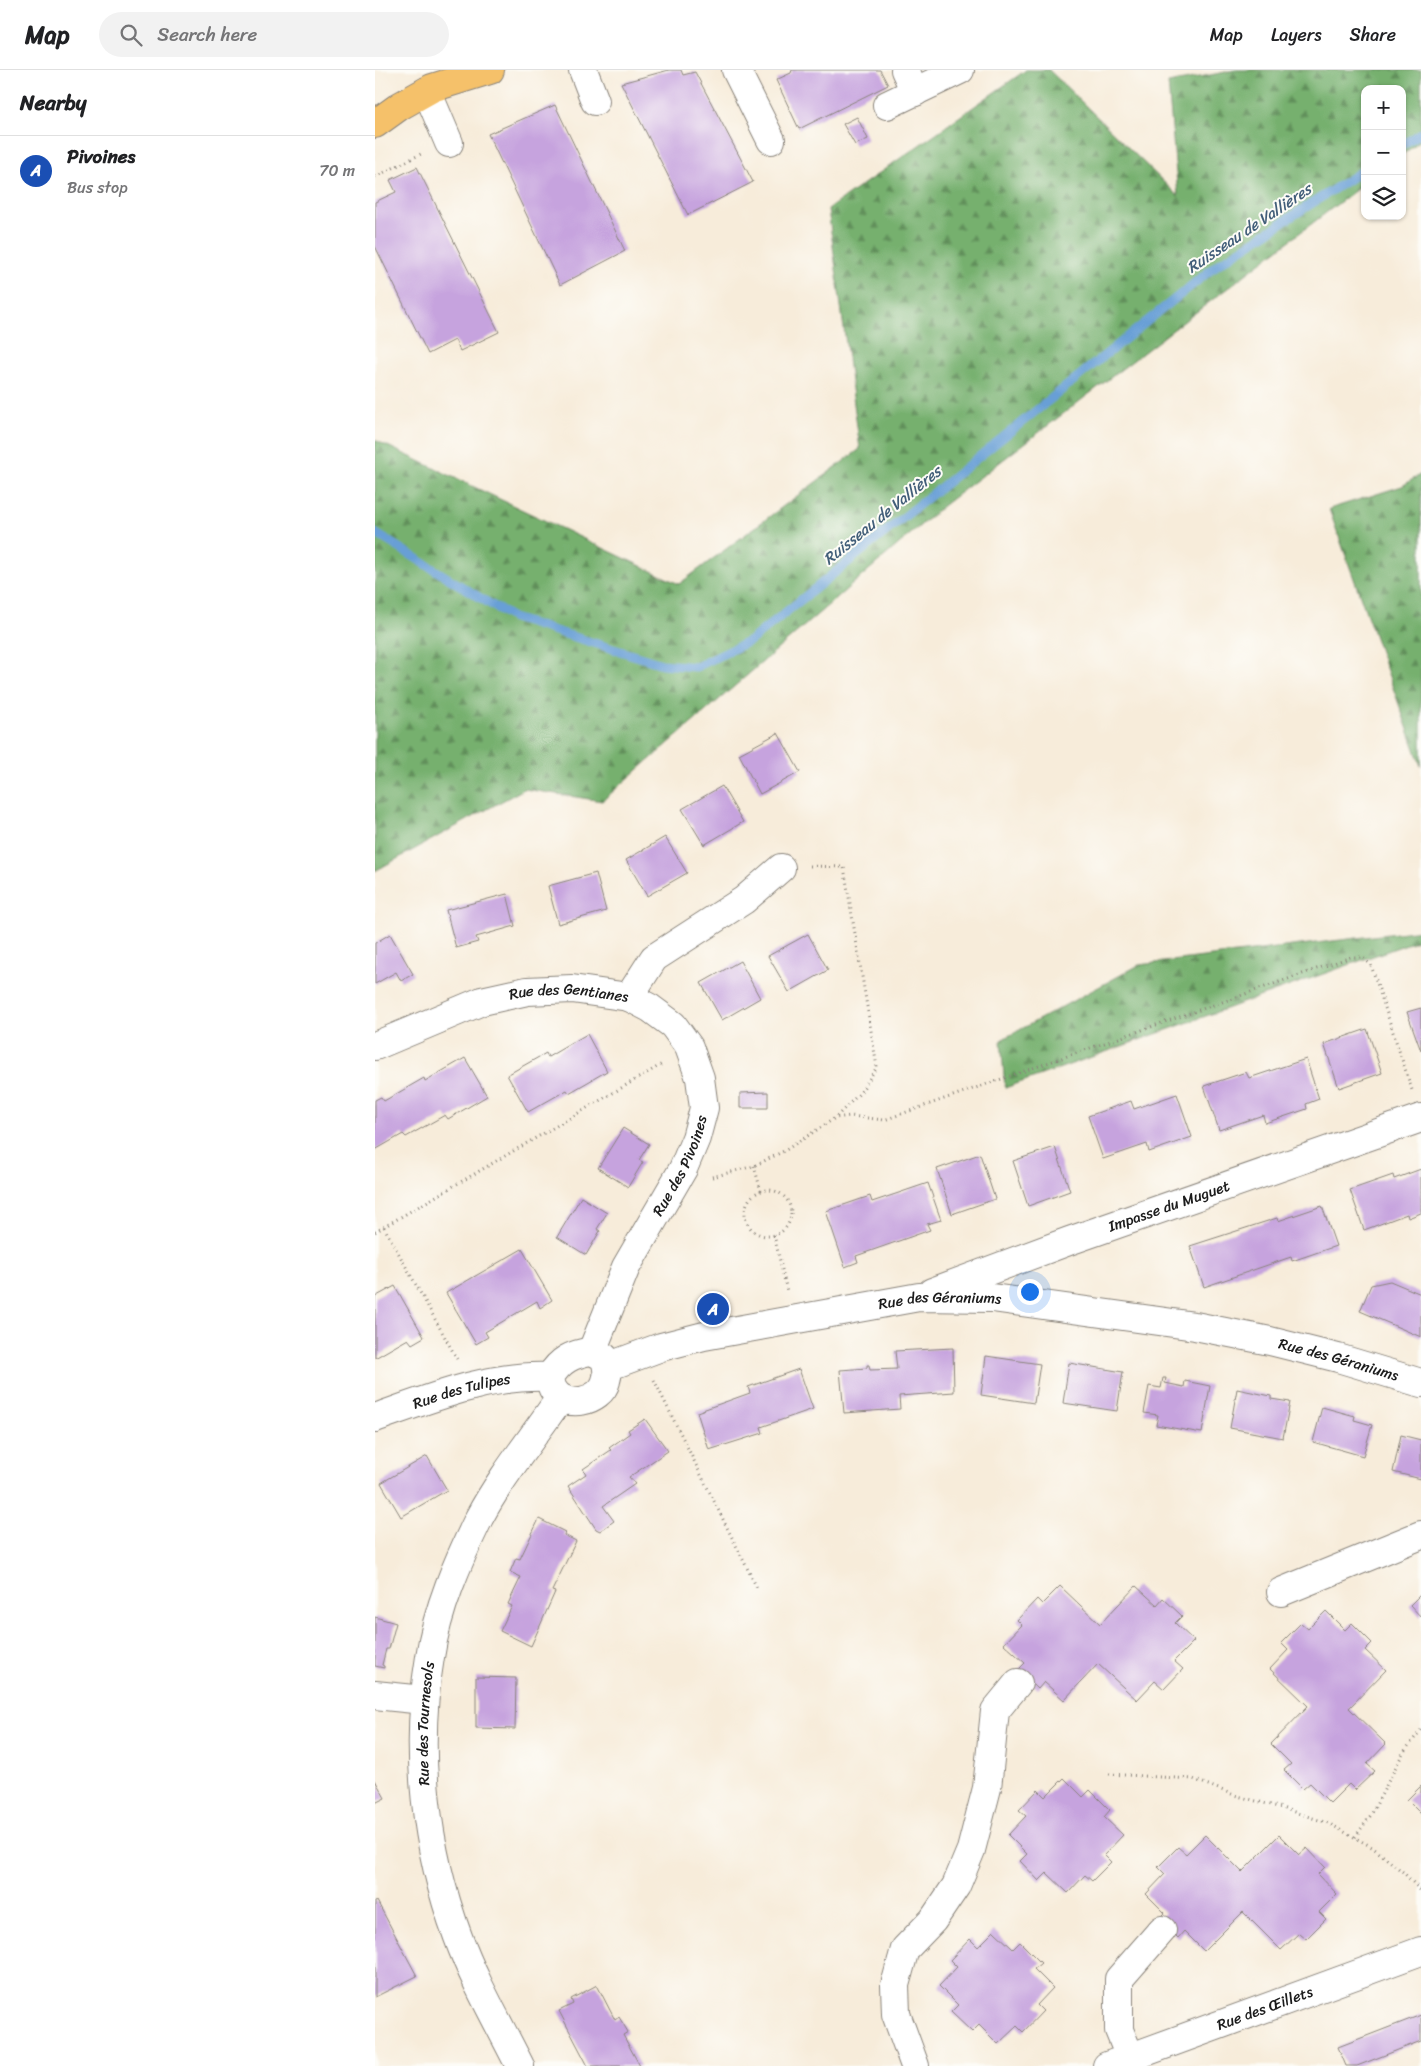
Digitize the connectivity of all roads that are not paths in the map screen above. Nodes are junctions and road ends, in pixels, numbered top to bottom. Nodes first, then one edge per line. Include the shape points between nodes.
1 (490, 70) edge
2 (583, 70) edge
3 (736, 70) edge
4 (960, 70) edge
5 (909, 81) edge
6 (427, 91) junction
7 (595, 100) dead end
8 (887, 105) dead end
9 (375, 124) edge
10 (771, 140) dead end
11 (448, 142) road end
12 (781, 868) road end
13 (629, 997) junction
14 (375, 1046) edge
15 (1417, 1105) edge
16 (919, 1297) junction
17 (600, 1359) junction
18 (1421, 1384) edge
19 (557, 1388) junction
20 (375, 1418) edge
21 (1421, 1535) edge
22 (1281, 1592) dead end
23 (1018, 1684) dead end
24 (375, 1695) edge
25 (425, 1700) junction
26 (1162, 1930) dead end
27 (1421, 1951) edge
28 (1118, 2062) edge
29 (520, 2066) edge
30 (915, 2066) edge

1 - 6 main road
2 - 7 street
3 - 10 street
4 - 5 street
5 - 8 street
6 - 9 main road
6 - 11 street
12 - 13 street, Rue des Gentianes via 744,900 654,958
13 - 14 street, Rue des Gentianes via 573,989 527,992 481,1001
13 - 17 street, Rue des Pivoines via 673,1025 689,1047 700,1078 704,1108 683,1169 626,1267
15 - 16 street, Impasse du Muguet
16 - 17 street, Rue des Géraniums via 704,1336 644,1354
16 - 18 street, Rue des Géraniums via 992,1298 1195,1326 1313,1352
17 - 19 street via 579,1353 569,1357 557,1366
17 - 19 street via 606,1382 596,1396 579,1402
19 - 20 street, Rue des Tulipes via 530,1376 500,1380 431,1398
19 - 25 street, Rue des Tournesols via 553,1408 476,1525 442,1607 430,1656
21 - 22 street
23 - 30 street via 995,1711 987,1788 971,1850 956,1886 933,1920 905,1949 895,1985 896,2014
24 - 25 street
25 - 29 street, Rue des Tournesols via 423,1747 427,1816 438,1874 461,1946
26 - 28 street via 1119,1979
27 - 28 street, Rue des Œillets

